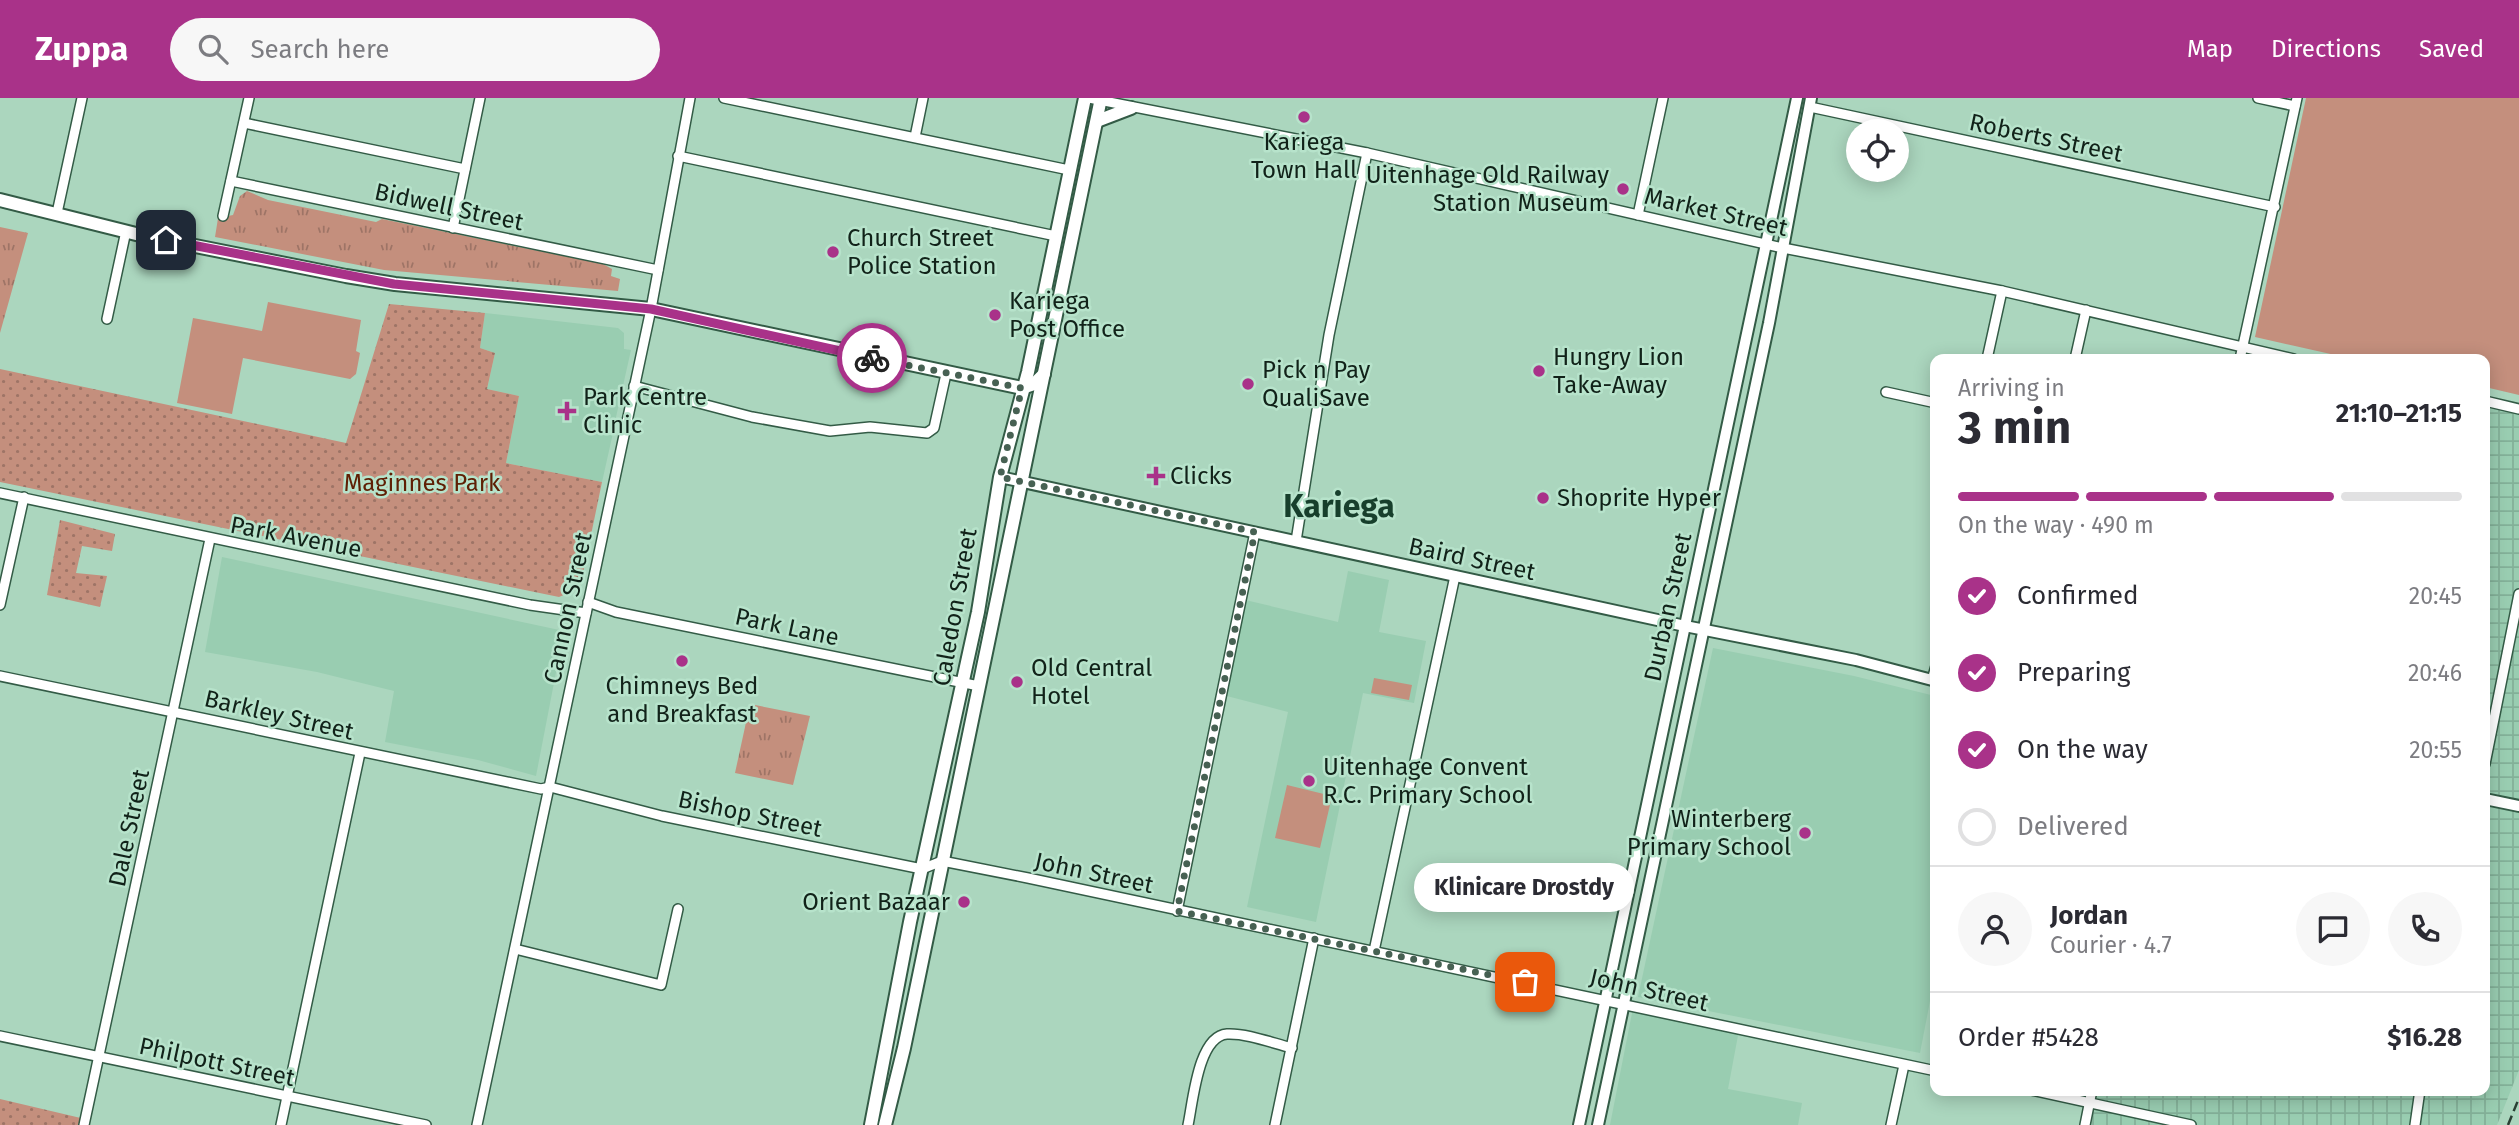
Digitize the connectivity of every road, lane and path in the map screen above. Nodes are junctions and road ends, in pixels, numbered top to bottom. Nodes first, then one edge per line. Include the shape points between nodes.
1 (82, 98) edge
2 (249, 98) edge
3 (480, 98) edge
4 (690, 98) edge
5 (724, 98) edge
6 (923, 98) edge
7 (1664, 98) edge
8 (1797, 98) edge
9 (2258, 98) edge
10 (1094, 99) edge
11 (1811, 102) edge
12 (2296, 102) edge
13 (1131, 108) junction
14 (1097, 121) junction
15 (244, 122) junction
16 (915, 137) junction
17 (1367, 153) junction
18 (678, 156) junction
19 (465, 169) junction
20 (1069, 170) junction
21 (231, 181) junction
22 (0, 200) edge
23 (2274, 207) junction
24 (57, 213) junction
25 (1639, 215) junction
26 (223, 216) dead end
27 (453, 228) junction
28 (126, 231) junction
29 (1056, 236) junction
30 (1767, 244) junction
31 (1783, 248) junction
32 (659, 270) junction
33 (2002, 291) junction
34 (651, 309) junction
35 (2086, 310) junction
36 (107, 318) dead end
37 (2243, 348) junction
38 (1988, 354) edge
39 (2076, 354) edge
40 (2242, 354) edge
41 (2271, 354) edge
42 (946, 374) junction
43 (1044, 374) junction
44 (634, 386) junction
45 (1022, 388) junction
46 (1886, 392) dead end
47 (1930, 402) edge
48 (2490, 402) edge
49 (2519, 409) edge
50 (1037, 410) junction
51 (1000, 477) junction
52 (1022, 481) junction
53 (0, 493) edge
54 (24, 497) junction
55 (1255, 532) junction
56 (210, 539) junction
57 (1296, 541) junction
58 (1455, 576) junction
59 (2519, 594) edge
60 (588, 602) junction
61 (0, 605) edge
62 (586, 613) junction
63 (1685, 626) junction
64 (1703, 630) junction
65 (0, 676) edge
66 (1930, 679) edge
67 (963, 683) junction
68 (979, 686) junction
69 (174, 712) junction
70 (2490, 739) edge
71 (360, 753) junction
72 (550, 787) junction
73 (2490, 800) edge
74 (2519, 806) edge
75 (942, 861) junction
76 (922, 869) junction
77 (678, 909) dead end
78 (1177, 911) junction
79 (1314, 938) junction
80 (515, 949) junction
81 (1374, 951) junction
82 (1606, 1000) junction
83 (1623, 1005) junction
84 (0, 1036) edge
85 (1292, 1048) junction
86 (100, 1057) junction
87 (1904, 1065) junction
88 (1930, 1070) edge
89 (2060, 1096) edge
90 (2091, 1096) edge
91 (2419, 1096) edge
92 (288, 1097) junction
93 (2090, 1102) junction
94 (84, 1125) edge
95 (281, 1125) edge
96 (426, 1125) edge
97 (477, 1125) edge
98 (871, 1125) edge
99 (885, 1125) edge
100 (1188, 1125) edge
101 (1275, 1125) edge
102 (1579, 1125) edge
103 (1598, 1125) edge
104 (1891, 1125) edge
105 (2085, 1125) edge
106 (2191, 1125) edge
107 (2416, 1125) edge

1 - 24 street
2 - 15 street
3 - 19 street
4 - 18 street, Cannon Street
5 - 16 street
6 - 16 street
7 - 25 street
8 - 30 street, Durban Street
9 - 12 street
10 - 13 street, Market Street
10 - 14 main road, Caledon Street
10 - 20 main road, Caledon Street
11 - 23 street, Roberts Street
11 - 31 street, Durban Street
12 - 23 street
13 - 14 main road
13 - 17 street, Market Street
14 - 43 main road, Caledon Street
15 - 19 street
15 - 21 street
16 - 20 street
17 - 25 street, Market Street
17 - 57 street via 1329,335
18 - 29 street
18 - 32 street, Cannon Street
19 - 27 street
20 - 29 main road, Caledon Street
21 - 26 street
21 - 27 street, Bidwell Street
22 - 24 main road
23 - 37 street
24 - 28 main road
25 - 30 street, Market Street
27 - 32 street, Bidwell Street
28 - 34 main road via 394,284
28 - 36 street
29 - 45 main road, Caledon Street
30 - 31 street, Market Street
30 - 63 street, Durban Street
31 - 33 street, Market Street
31 - 64 street, Durban Street
32 - 34 street, Cannon Street
33 - 35 street, Market Street
33 - 38 street
34 - 42 main road
34 - 44 street, Cannon Street
35 - 37 street, Market Street
35 - 39 street
37 - 40 street
37 - 41 street, Market Street
42 - 44 street via 934,430 927,433 870,427 830,432
42 - 45 main road
43 - 45 main road
43 - 50 main road, Caledon Street
44 - 60 street, Cannon Street
45 - 50 main road
45 - 51 main road, Caledon Street
46 - 47 street
48 - 49 street
50 - 52 main road, Caledon Street
51 - 52 street, Baird Street
51 - 67 main road, Caledon Street
52 - 55 street, Baird Street
52 - 68 main road, Caledon Street
53 - 54 street, Park Avenue
54 - 56 street, Park Avenue
54 - 61 street
55 - 57 street, Baird Street
55 - 78 street
56 - 62 street, Park Avenue via 530,606
56 - 69 street, Dale Street
57 - 58 street, Baird Street
58 - 63 street, Baird Street
58 - 81 street
59 - 70 street
60 - 62 street, Cannon Street
60 - 67 street, Park Lane via 616,612
62 - 72 street, Cannon Street
63 - 64 street, Baird Street
63 - 82 street, Durban Street
64 - 66 street, Baird Street
64 - 83 street, Durban Street
65 - 69 street, Barkley Street
67 - 68 street, Park Lane
67 - 76 main road, Caledon Street
68 - 75 main road, Caledon Street
69 - 71 street, Barkley Street
69 - 86 street, Dale Street
71 - 72 street, Barkley Street via 541,789
71 - 92 street
72 - 76 street, Bishop Street via 642,811
72 - 80 street, Cannon Street
73 - 74 street
75 - 76 street
75 - 78 street, John Street
75 - 99 main road, Caledon Street
76 - 98 main road, Caledon Street
77 - 80 street via 661,985
78 - 79 street, John Street
79 - 81 street, John Street
79 - 85 street
80 - 97 street, Cannon Street
81 - 82 street, John Street
82 - 83 street, John Street
82 - 102 street, Durban Street
83 - 87 street, John Street
83 - 103 street, Durban Street
84 - 86 street, Philpott Street
85 - 100 street via 1228,1034 1214,1039 1203,1055
85 - 101 street
86 - 92 street, Philpott Street
86 - 94 street, Dale Street
87 - 88 street, John Street
87 - 104 street
89 - 93 street
90 - 93 street
91 - 107 street
92 - 95 street
92 - 96 street, Philpott Street
93 - 105 street
93 - 106 street

